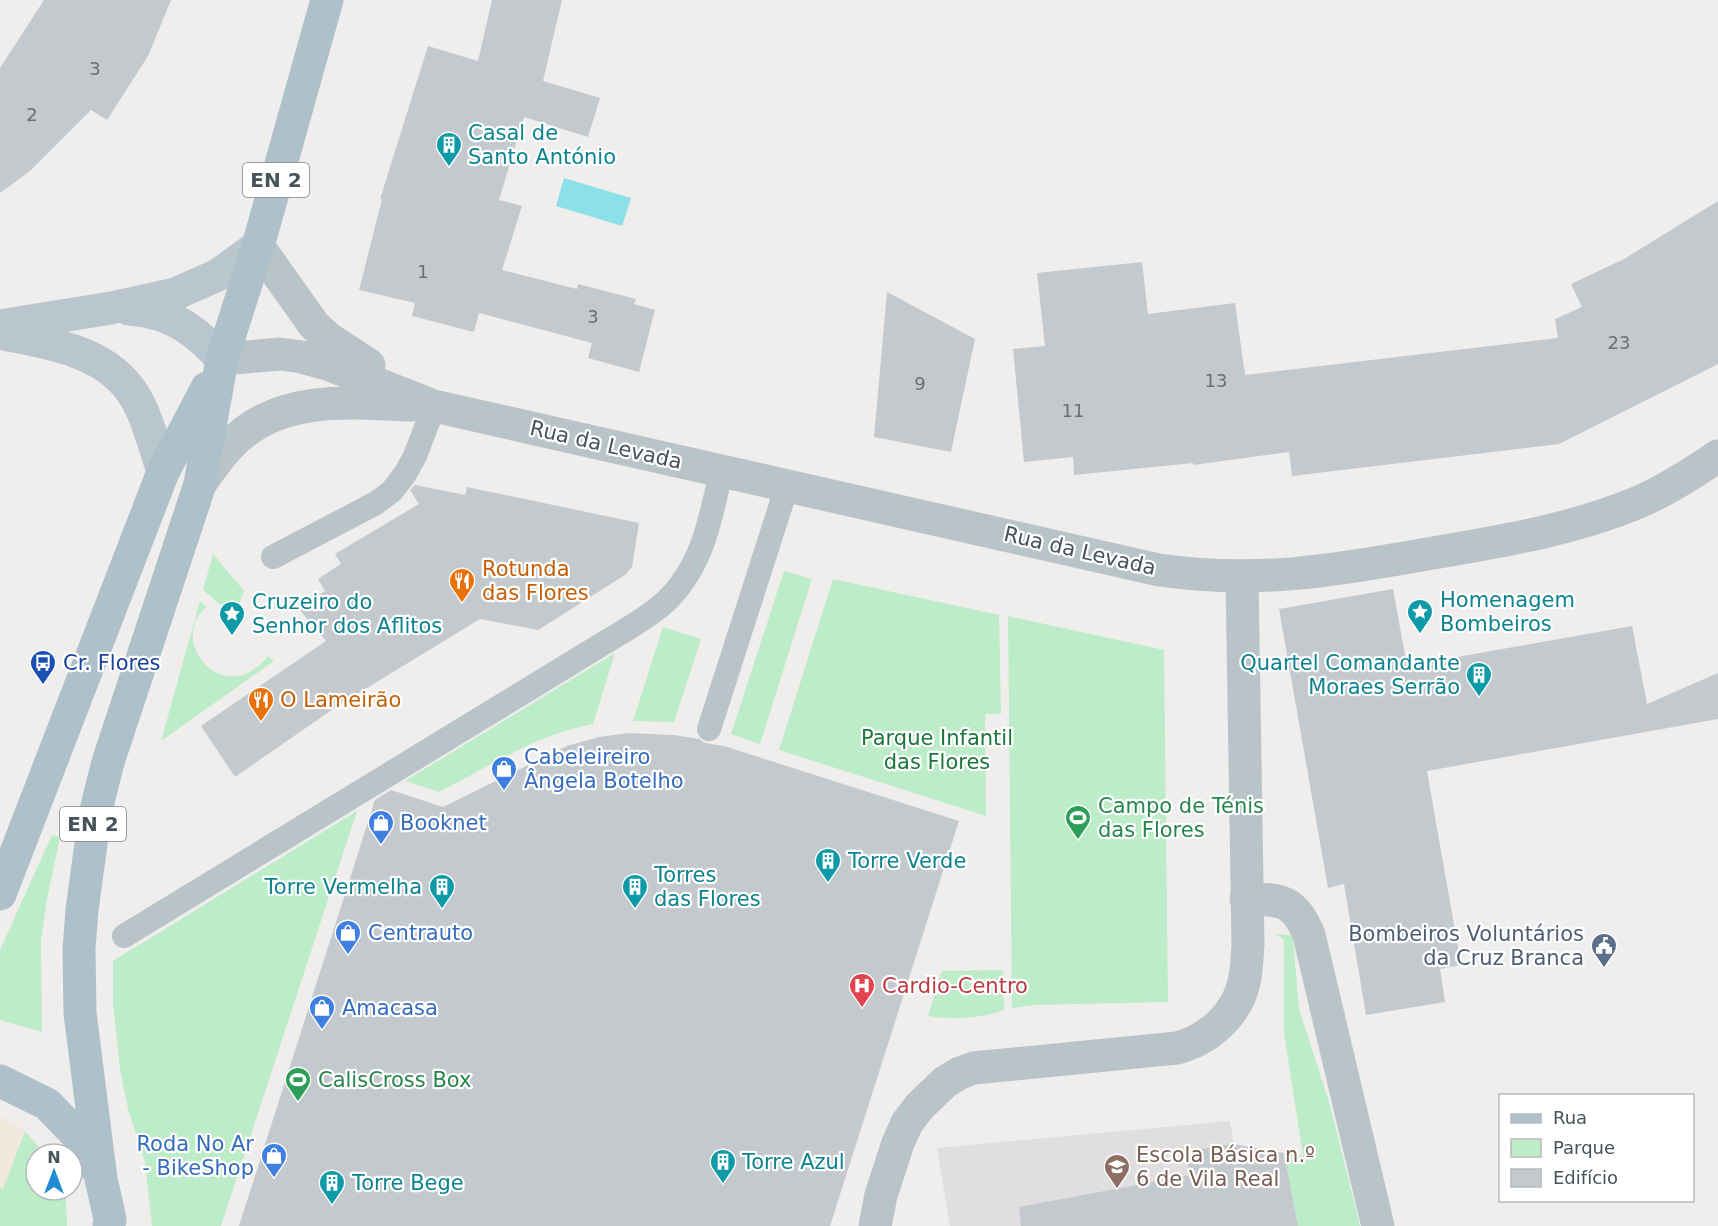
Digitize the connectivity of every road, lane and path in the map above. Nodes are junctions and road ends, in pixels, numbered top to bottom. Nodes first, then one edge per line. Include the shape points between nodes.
1 (327, 0) edge
2 (258, 246) junction
3 (111, 308) junction
4 (0, 326) edge
5 (0, 333) edge
6 (222, 359) junction
7 (434, 406) junction
8 (1718, 456) edge
9 (721, 471) junction
10 (163, 472) junction
11 (200, 484) junction
12 (787, 486) junction
13 (273, 557) dead end
14 (1242, 577) junction
15 (710, 729) dead end
16 (0, 894) edge
17 (1246, 899) junction
18 (124, 936) dead end
19 (0, 1081) edge
20 (101, 1179) junction
21 (109, 1226) edge
22 (875, 1226) edge
23 (1378, 1226) edge

1 - 2 main road, EN 2
2 - 3 main road via 229,269 190,288
2 - 6 main road, EN 2
2 - 7 street via 319,331
3 - 4 main road
3 - 6 main road via 166,316 187,327
5 - 10 main road via 68,348 115,372 140,406
6 - 7 street via 280,354 302,357
6 - 10 main road, EN 2
6 - 11 main road, EN 2
7 - 9 street, Rua da Levada
7 - 11 street via 340,403 284,412 241,435
7 - 13 lane via 415,456 392,491
8 - 14 street, Rua da Levada via 1651,497 1561,527 1339,570
9 - 12 street, Rua da Levada
9 - 18 lane via 699,555 689,574 662,604
10 - 16 main road, EN 2
11 - 20 main road, EN 2 via 108,762 98,797 83,890 79,949 81,1013
12 - 14 street, Rua da Levada via 1159,570
12 - 15 lane
14 - 17 street
17 - 22 street via 1248,945 1244,984 1229,1015 1212,1031 1169,1050 974,1068 952,1077 919,1107 902,1132
17 - 23 street via 1281,902 1292,906 1304,920
19 - 20 main road, EN 2 via 47,1104 80,1138
20 - 21 main road, EN 2

